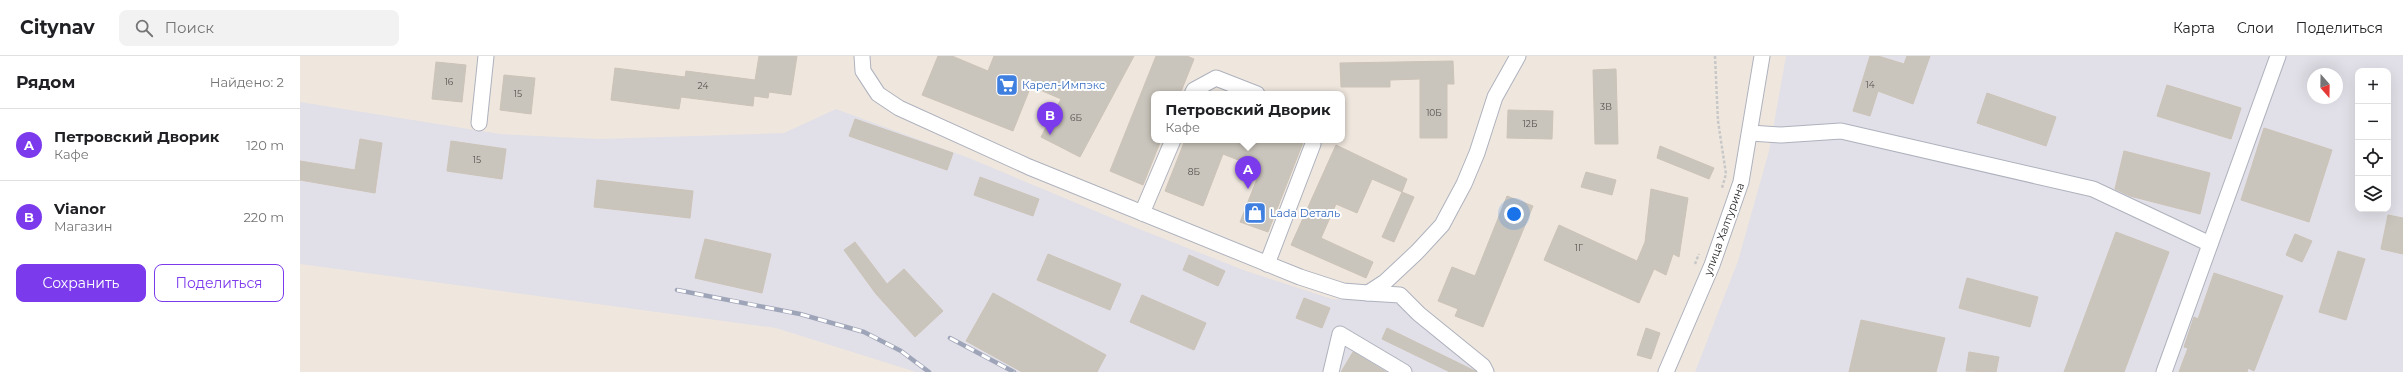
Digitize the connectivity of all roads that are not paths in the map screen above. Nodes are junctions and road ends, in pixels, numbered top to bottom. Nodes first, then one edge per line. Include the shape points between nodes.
1 (486, 56) edge
2 (862, 56) edge
3 (1518, 56) edge
4 (1762, 56) edge
5 (2278, 56) edge
6 (1194, 91) edge
7 (1250, 91) edge
8 (479, 123) dead end
9 (1750, 133) junction
10 (1172, 143) edge
11 (1313, 143) edge
12 (1142, 213) junction
13 (2210, 244) junction
14 (1266, 264) junction
15 (1368, 293) junction
16 (1483, 370) edge
17 (1331, 372) edge
18 (1404, 372) edge
19 (1666, 372) edge
20 (2164, 372) edge

1 - 8 street
2 - 12 street via 863,71 878,94 899,108 1030,168
3 - 15 street via 1496,97 1477,153 1442,225 1385,282
4 - 9 street, улица Халтурина
5 - 13 street
6 - 7 street via 1216,78
9 - 13 street via 1781,135 1841,131 2093,189
9 - 19 street, улица Халтурина via 1742,182 1712,265
10 - 12 street
11 - 14 street
12 - 14 street
13 - 20 street
14 - 15 street via 1343,291
15 - 16 street via 1400,296
17 - 18 street via 1340,334

